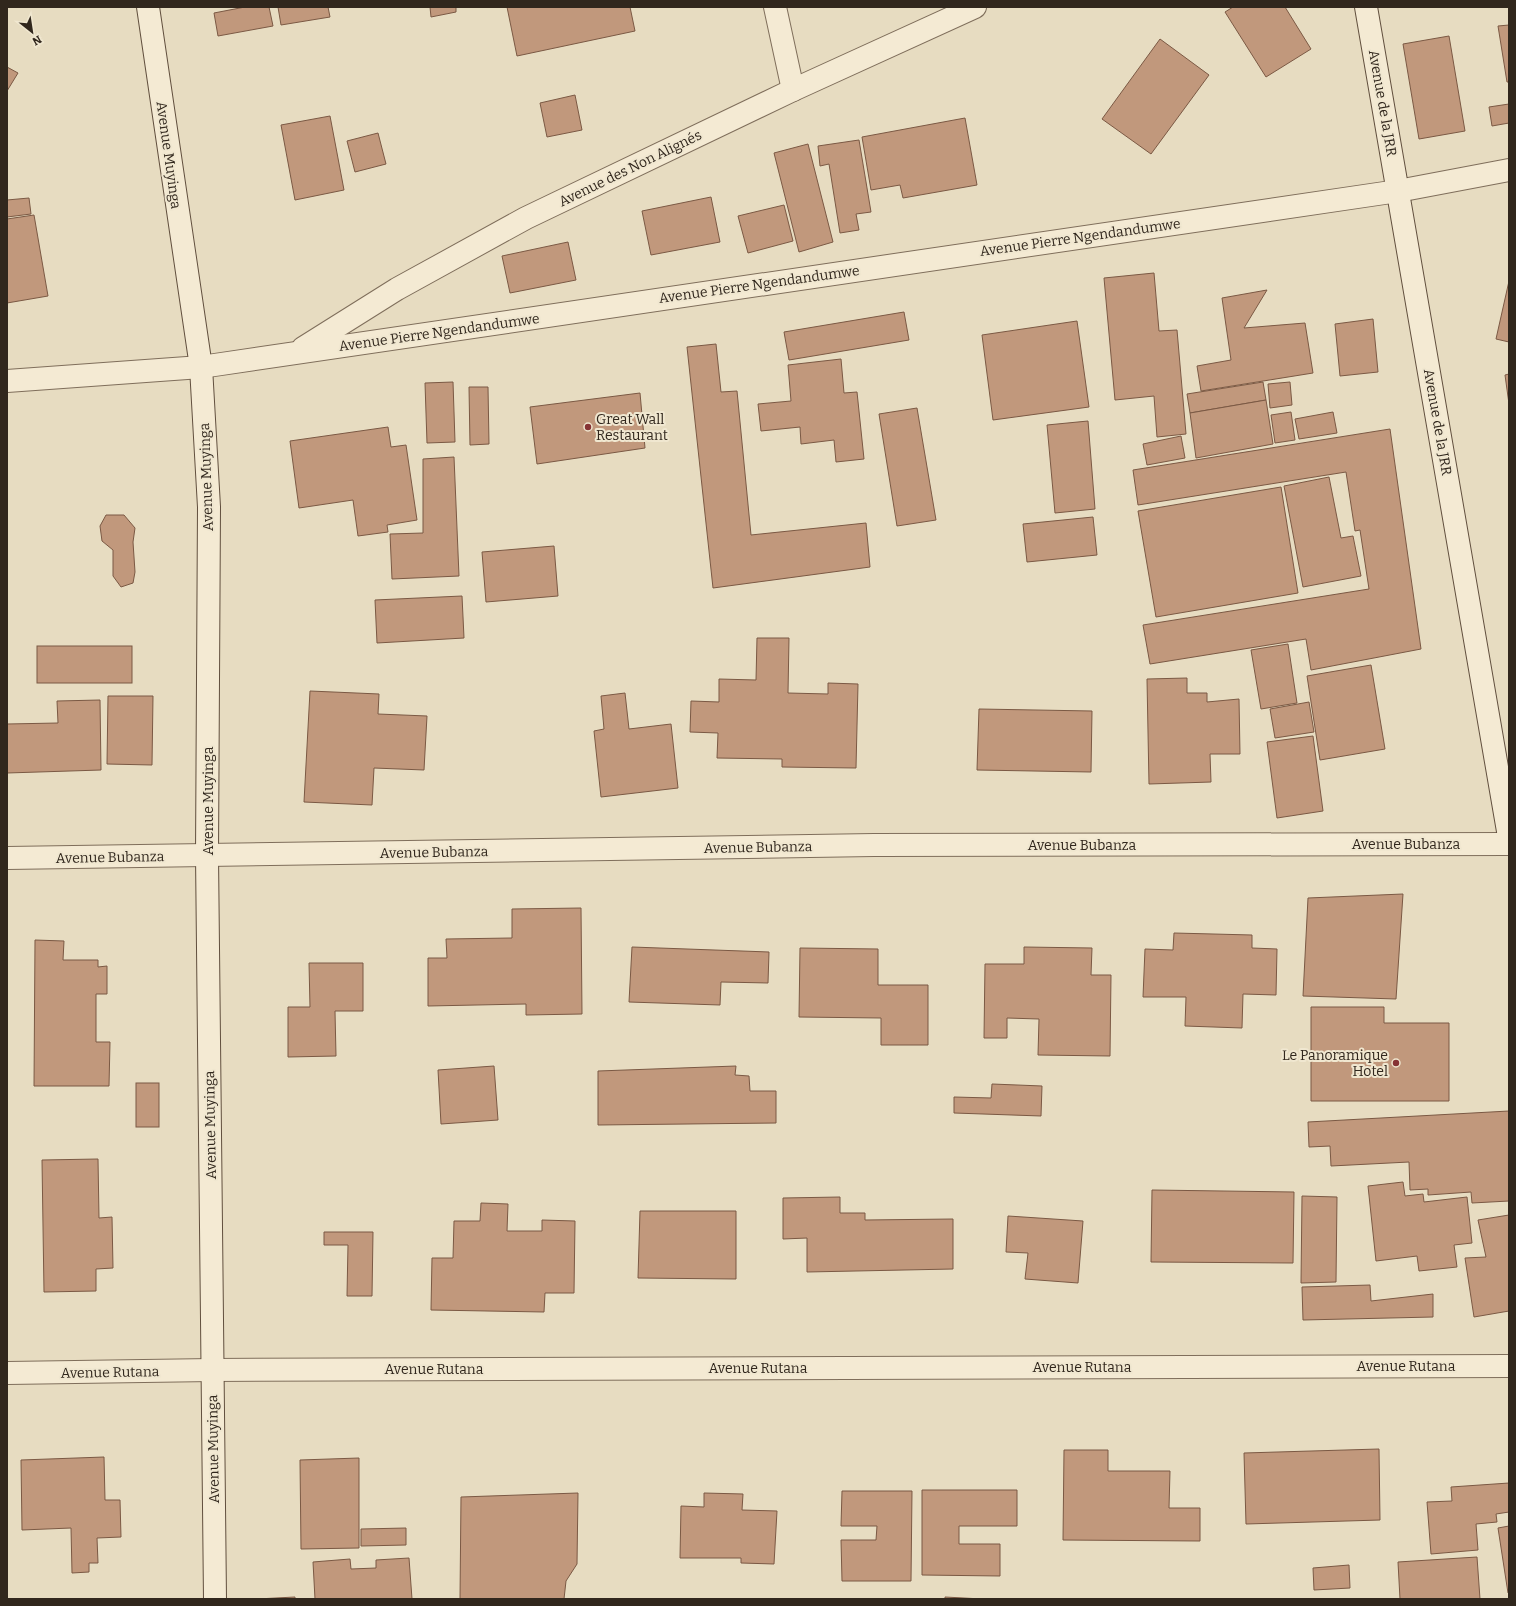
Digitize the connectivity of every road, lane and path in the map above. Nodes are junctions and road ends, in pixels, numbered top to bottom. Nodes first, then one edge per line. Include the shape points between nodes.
1 (148, 7) edge
2 (776, 7) edge
3 (975, 7) edge
4 (1366, 7) edge
5 (793, 90) junction
6 (1509, 170) edge
7 (1398, 191) junction
8 (296, 352) junction
9 (201, 367) junction
10 (7, 381) edge
11 (1509, 837) edge
12 (1509, 844) edge
13 (207, 855) junction
14 (7, 858) edge
15 (1509, 1366) edge
16 (212, 1370) junction
17 (7, 1373) edge
18 (215, 1599) edge

1 - 9 street, Avenue Muyinga
2 - 5 street
3 - 5 street, Avenue des Non Alignés
4 - 7 street, Avenue de la JRR
5 - 8 street, Avenue des Non Alignés via 526,218 397,289
6 - 7 street, Avenue Pierre Ngendandumwe
7 - 8 street, Avenue Pierre Ngendandumwe
7 - 11 street, Avenue de la JRR
8 - 9 street, Avenue Pierre Ngendandumwe
9 - 10 street, Avenue Pierre Ngendandumwe
9 - 13 street, Avenue Muyinga via 209,507
12 - 13 street, Avenue Bubanza via 874,845
13 - 14 street, Avenue Bubanza
13 - 16 street, Avenue Muyinga
15 - 16 street, Avenue Rutana
16 - 17 street, Avenue Rutana
16 - 18 street, Avenue Muyinga

